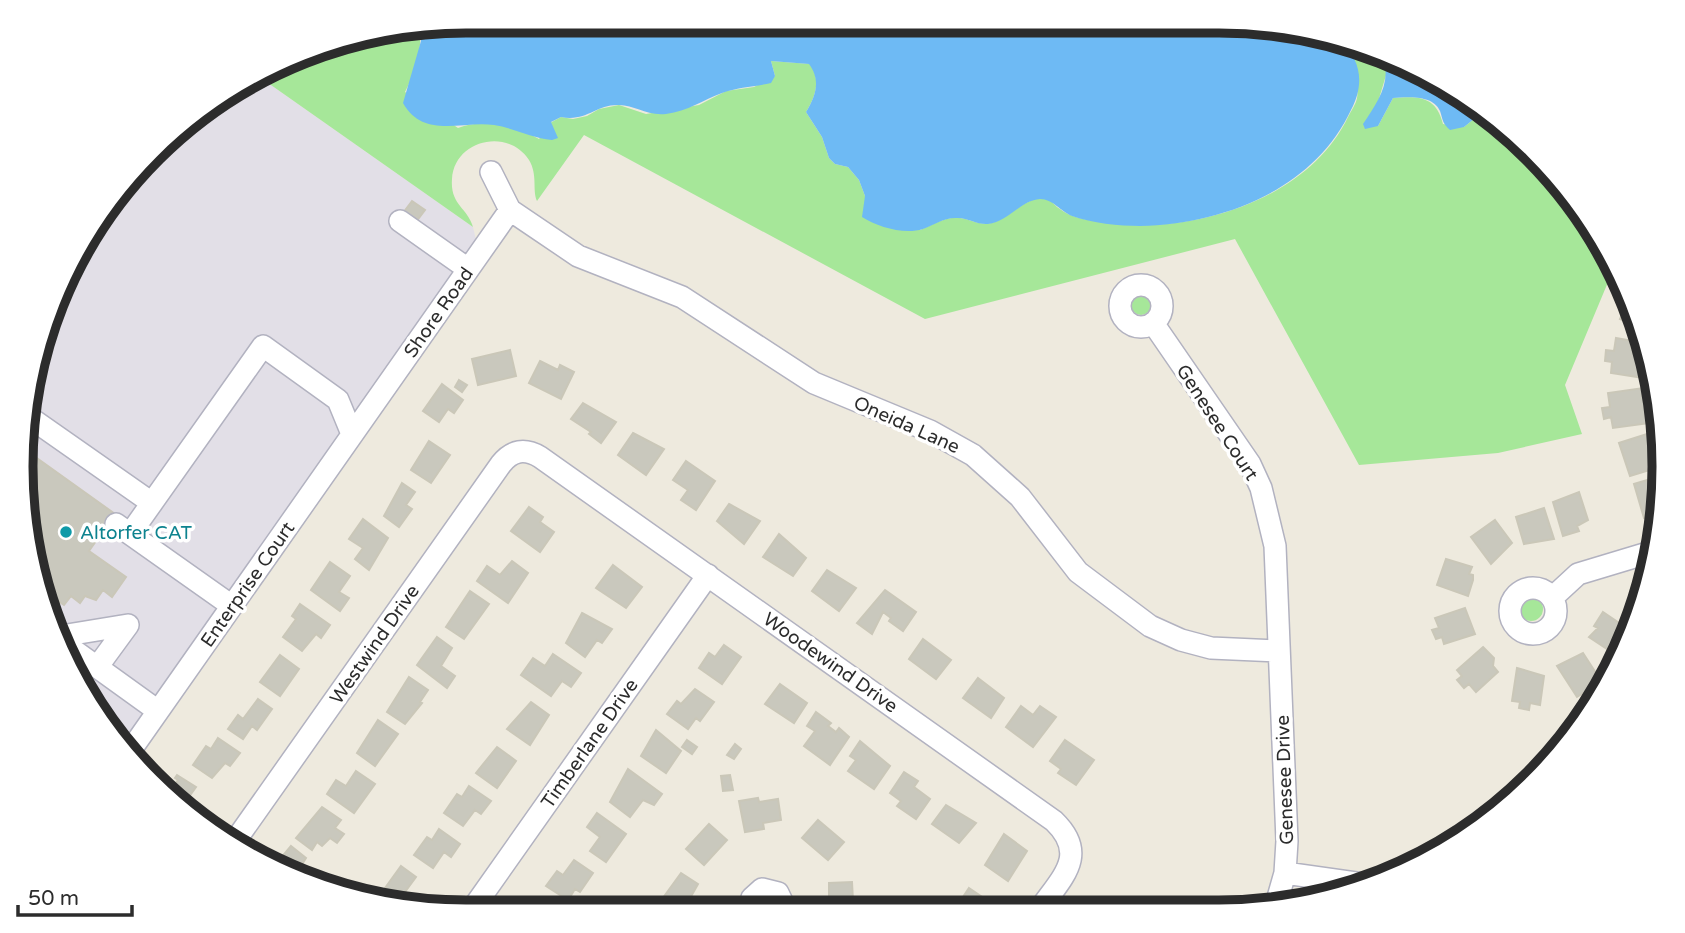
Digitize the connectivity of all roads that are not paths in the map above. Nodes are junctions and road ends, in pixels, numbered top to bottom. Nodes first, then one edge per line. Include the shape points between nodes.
1 (491, 172) dead end
2 (510, 210) junction
3 (400, 221) dead end
4 (468, 269) junction
5 (1153, 323) dead end
6 (366, 414) joint
7 (36, 422) edge
8 (352, 434) junction
9 (520, 451) joint
10 (152, 503) junction
11 (1642, 555) edge
12 (708, 575) junction
13 (1552, 598) dead end
14 (232, 606) junction
15 (1278, 651) junction
16 (98, 666) dead end
17 (158, 711) junction
18 (135, 744) edge
19 (239, 835) edge
20 (1284, 873) junction
21 (1343, 881) edge
22 (1278, 895) edge
23 (479, 900) edge
24 (752, 900) edge
25 (781, 900) edge
26 (1046, 900) edge

1 - 2 street
2 - 4 street, Shore Road
2 - 15 street, Oneida Lane via 578,256 697,306 814,383 960,447 1020,497 1078,572 1150,626 1211,648
3 - 4 street
4 - 6 street, Shore Road
5 - 15 street, Genesee Court via 1250,464 1261,488 1275,546
6 - 8 street, Enterprise Court
7 - 10 street
8 - 10 street via 338,400 263,346
8 - 14 street, Enterprise Court
9 - 12 street, Woodewind Drive via 540,457
9 - 19 street, Westwind Drive via 501,464
10 - 14 street via 123,529
11 - 13 street via 1578,574
12 - 23 street, Timberlane Drive
12 - 26 street, Woodewind Drive via 1064,831 1071,841 1072,860
14 - 17 street, Enterprise Court
15 - 20 street, Genesee Drive via 1287,841
16 - 17 street
17 - 18 street, Enterprise Court
20 - 21 street
20 - 22 street, Genesee Drive
24 - 25 street via 762,889 778,893

